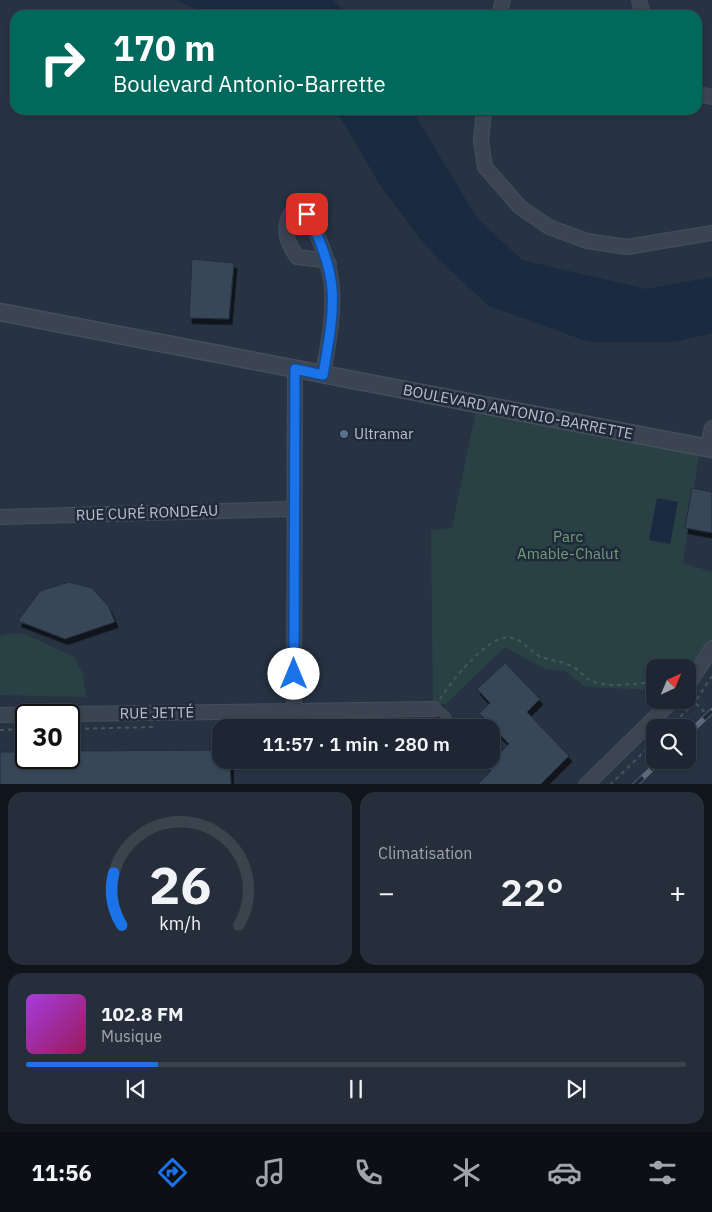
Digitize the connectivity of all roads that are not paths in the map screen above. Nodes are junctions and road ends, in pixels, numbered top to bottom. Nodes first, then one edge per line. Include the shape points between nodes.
1 (484, 115) edge
2 (712, 233) edge
3 (329, 264) dead end
4 (0, 312) edge
5 (295, 369) junction
6 (323, 375) junction
7 (712, 428) edge
8 (710, 449) edge
9 (294, 509) junction
10 (0, 517) edge
11 (712, 648) edge
12 (696, 673) edge
13 (434, 709) joint
14 (664, 709) edge
15 (294, 711) junction
16 (0, 715) edge
17 (300, 719) edge
18 (449, 719) edge
19 (586, 784) edge

1 - 2 street via 481,141 485,167 520,208 549,227 587,241 627,246
3 - 6 street via 334,294
4 - 5 street, BOULEVARD ANTONIO-BARRETTE
5 - 6 street, BOULEVARD ANTONIO-BARRETTE
5 - 9 street
6 - 8 street, BOULEVARD ANTONIO-BARRETTE
7 - 8 street
9 - 10 street, RUE CURÉ RONDEAU
9 - 15 street
11 - 12 street
13 - 15 street, RUE JETTÉ
13 - 18 lane
14 - 19 street
15 - 16 street, RUE JETTÉ
15 - 17 lane

